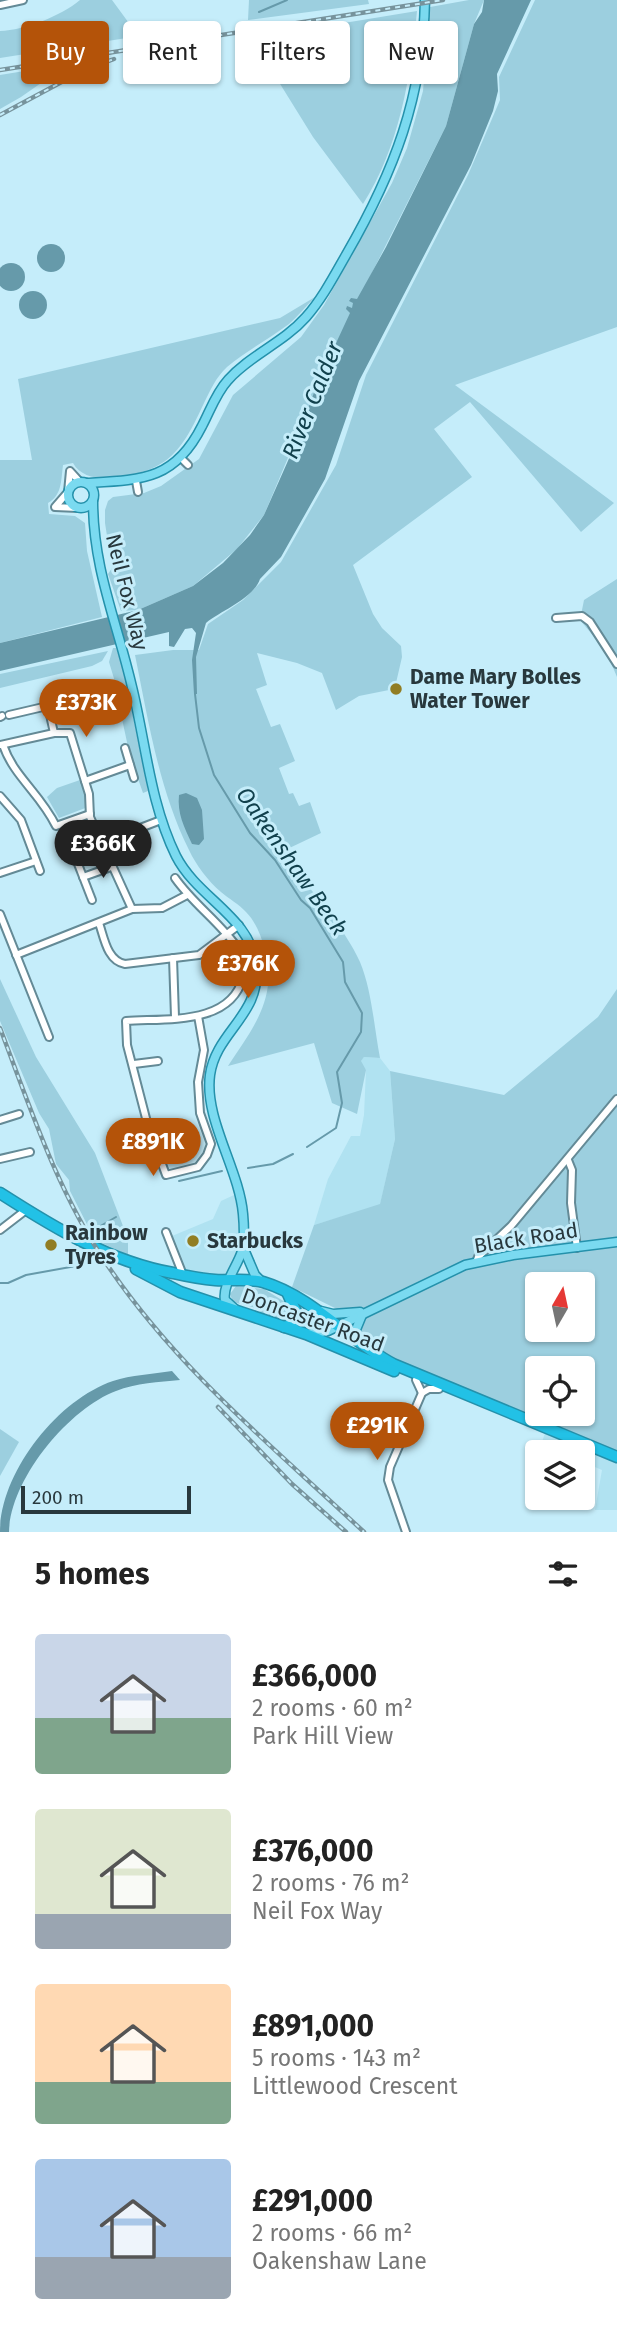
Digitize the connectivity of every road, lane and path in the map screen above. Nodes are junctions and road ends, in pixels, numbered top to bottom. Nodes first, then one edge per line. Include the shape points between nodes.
1 (23, 0) edge
2 (425, 0) edge
3 (0, 5) edge
4 (181, 458) junction
5 (188, 465) dead end
6 (136, 481) junction
7 (84, 482) junction
8 (107, 483) junction
9 (68, 492) junction
10 (138, 492) dead end
11 (94, 497) junction
12 (80, 509) junction
13 (93, 522) junction
14 (556, 618) dead end
15 (617, 664) edge
16 (48, 706) junction
17 (95, 715) dead end
18 (4, 716) edge
19 (54, 733) junction
20 (2, 745) edge
21 (125, 748) dead end
22 (130, 765) junction
23 (134, 778) dead end
24 (85, 781) junction
25 (0, 796) edge
26 (90, 814) junction
27 (162, 820) junction
28 (56, 826) junction
29 (48, 829) dead end
30 (101, 843) junction
31 (36, 861) junction
32 (78, 864) dead end
33 (111, 867) junction
34 (40, 871) dead end
35 (0, 873) edge
36 (83, 877) junction
37 (174, 878) dead end
38 (187, 895) junction
39 (92, 900) dead end
40 (132, 909) junction
41 (0, 914) edge
42 (99, 923) junction
43 (239, 925) junction
44 (227, 935) junction
45 (16, 955) junction
46 (173, 958) junction
47 (198, 1016) junction
48 (175, 1017) junction
49 (50, 1037) dead end
50 (158, 1061) dead end
51 (134, 1064) junction
52 (617, 1099) edge
53 (19, 1114) dead end
54 (0, 1120) edge
55 (30, 1152) dead end
56 (0, 1159) edge
57 (568, 1160) junction
58 (0, 1193) edge
59 (26, 1210) junction
60 (0, 1230) edge
61 (166, 1233) dead end
62 (617, 1242) edge
63 (243, 1247) junction
64 (577, 1248) junction
65 (120, 1259) junction
66 (476, 1262) junction
67 (179, 1274) junction
68 (230, 1280) junction
69 (262, 1282) junction
70 (287, 1294) junction
71 (199, 1299) junction
72 (316, 1309) junction
73 (366, 1311) junction
74 (240, 1313) junction
75 (284, 1326) junction
76 (338, 1326) junction
77 (306, 1334) junction
78 (360, 1343) junction
79 (423, 1385) junction
80 (497, 1408) junction
81 (617, 1457) edge
82 (406, 1532) edge

1 - 3 street
2 - 4 main road via 421,63 409,118 374,207 314,307 280,342 225,383
4 - 5 street
4 - 6 main road via 160,473
6 - 8 main road
6 - 10 street
7 - 8 main road
7 - 9 main road via 72,485
7 - 9 street via 70,468
7 - 11 main road
8 - 11 main road
9 - 12 main road, Neil Fox Way via 69,501
9 - 12 street via 52,507
11 - 12 main road
11 - 13 main road, Neil Fox Way
12 - 13 main road, Neil Fox Way
13 - 27 main road, Neil Fox Way via 98,565
14 - 15 street via 582,616 590,622
16 - 17 street via 89,698
16 - 18 street
16 - 19 street
19 - 20 street
19 - 24 street via 71,733
20 - 28 street via 10,764 41,798
21 - 22 street
22 - 23 street
22 - 24 street
24 - 26 street
25 - 31 street via 21,820
26 - 28 street
26 - 30 street
27 - 30 street
27 - 43 main road, Neil Fox Way via 184,871
28 - 29 street
30 - 33 street
31 - 34 street
31 - 35 street
32 - 36 street
33 - 36 street
33 - 40 street
36 - 39 street
37 - 38 street
38 - 40 street via 162,908
38 - 44 street
40 - 42 street
41 - 45 street
42 - 45 street
42 - 46 street via 117,963
43 - 44 street
43 - 63 main road, Neil Fox Way via 255,958 256,984 246,1013 220,1047 210,1088 240,1197
44 - 46 street via 199,956
44 - 47 street via 242,955 241,984 227,1004
45 - 49 street
46 - 48 street
47 - 48 street
47 - 51 street via 204,1050 198,1082 200,1113 211,1143 198,1167 166,1175 148,1126
48 - 51 street via 126,1021
50 - 51 street
52 - 57 street
53 - 54 street
55 - 56 street
57 - 64 street
57 - 66 street
58 - 59 highway, Doncaster Road
59 - 60 street
59 - 65 highway, Doncaster Road
61 - 67 street
62 - 64 main road, Black Road
63 - 68 main road, Neil Fox Way
63 - 69 main road, Neil Fox Way
64 - 66 main road, Black Road
65 - 67 highway, Doncaster Road
65 - 71 highway, Doncaster Road
66 - 73 main road, Black Road
67 - 68 highway, Doncaster Road
67 - 71 highway via 173,1282
68 - 69 highway, Doncaster Road
68 - 74 main road via 224,1296
69 - 70 highway, Doncaster Road
70 - 72 highway, Doncaster Road
70 - 75 highway via 298,1314 293,1324
71 - 74 highway, Doncaster Road
72 - 73 main road, Black Road via 333,1314
72 - 76 highway, Doncaster Road
73 - 76 main road, Black Road
73 - 78 main road via 356,1324
74 - 75 highway, Doncaster Road
75 - 77 highway, Doncaster Road
76 - 77 main road, Black Road
76 - 78 highway, Doncaster Road
77 - 79 highway, Doncaster Road
78 - 79 highway, Doncaster Road
79 - 80 highway, Doncaster Road
79 - 80 highway, Doncaster Road
79 - 82 street via 388,1480
80 - 81 highway, Doncaster Road

